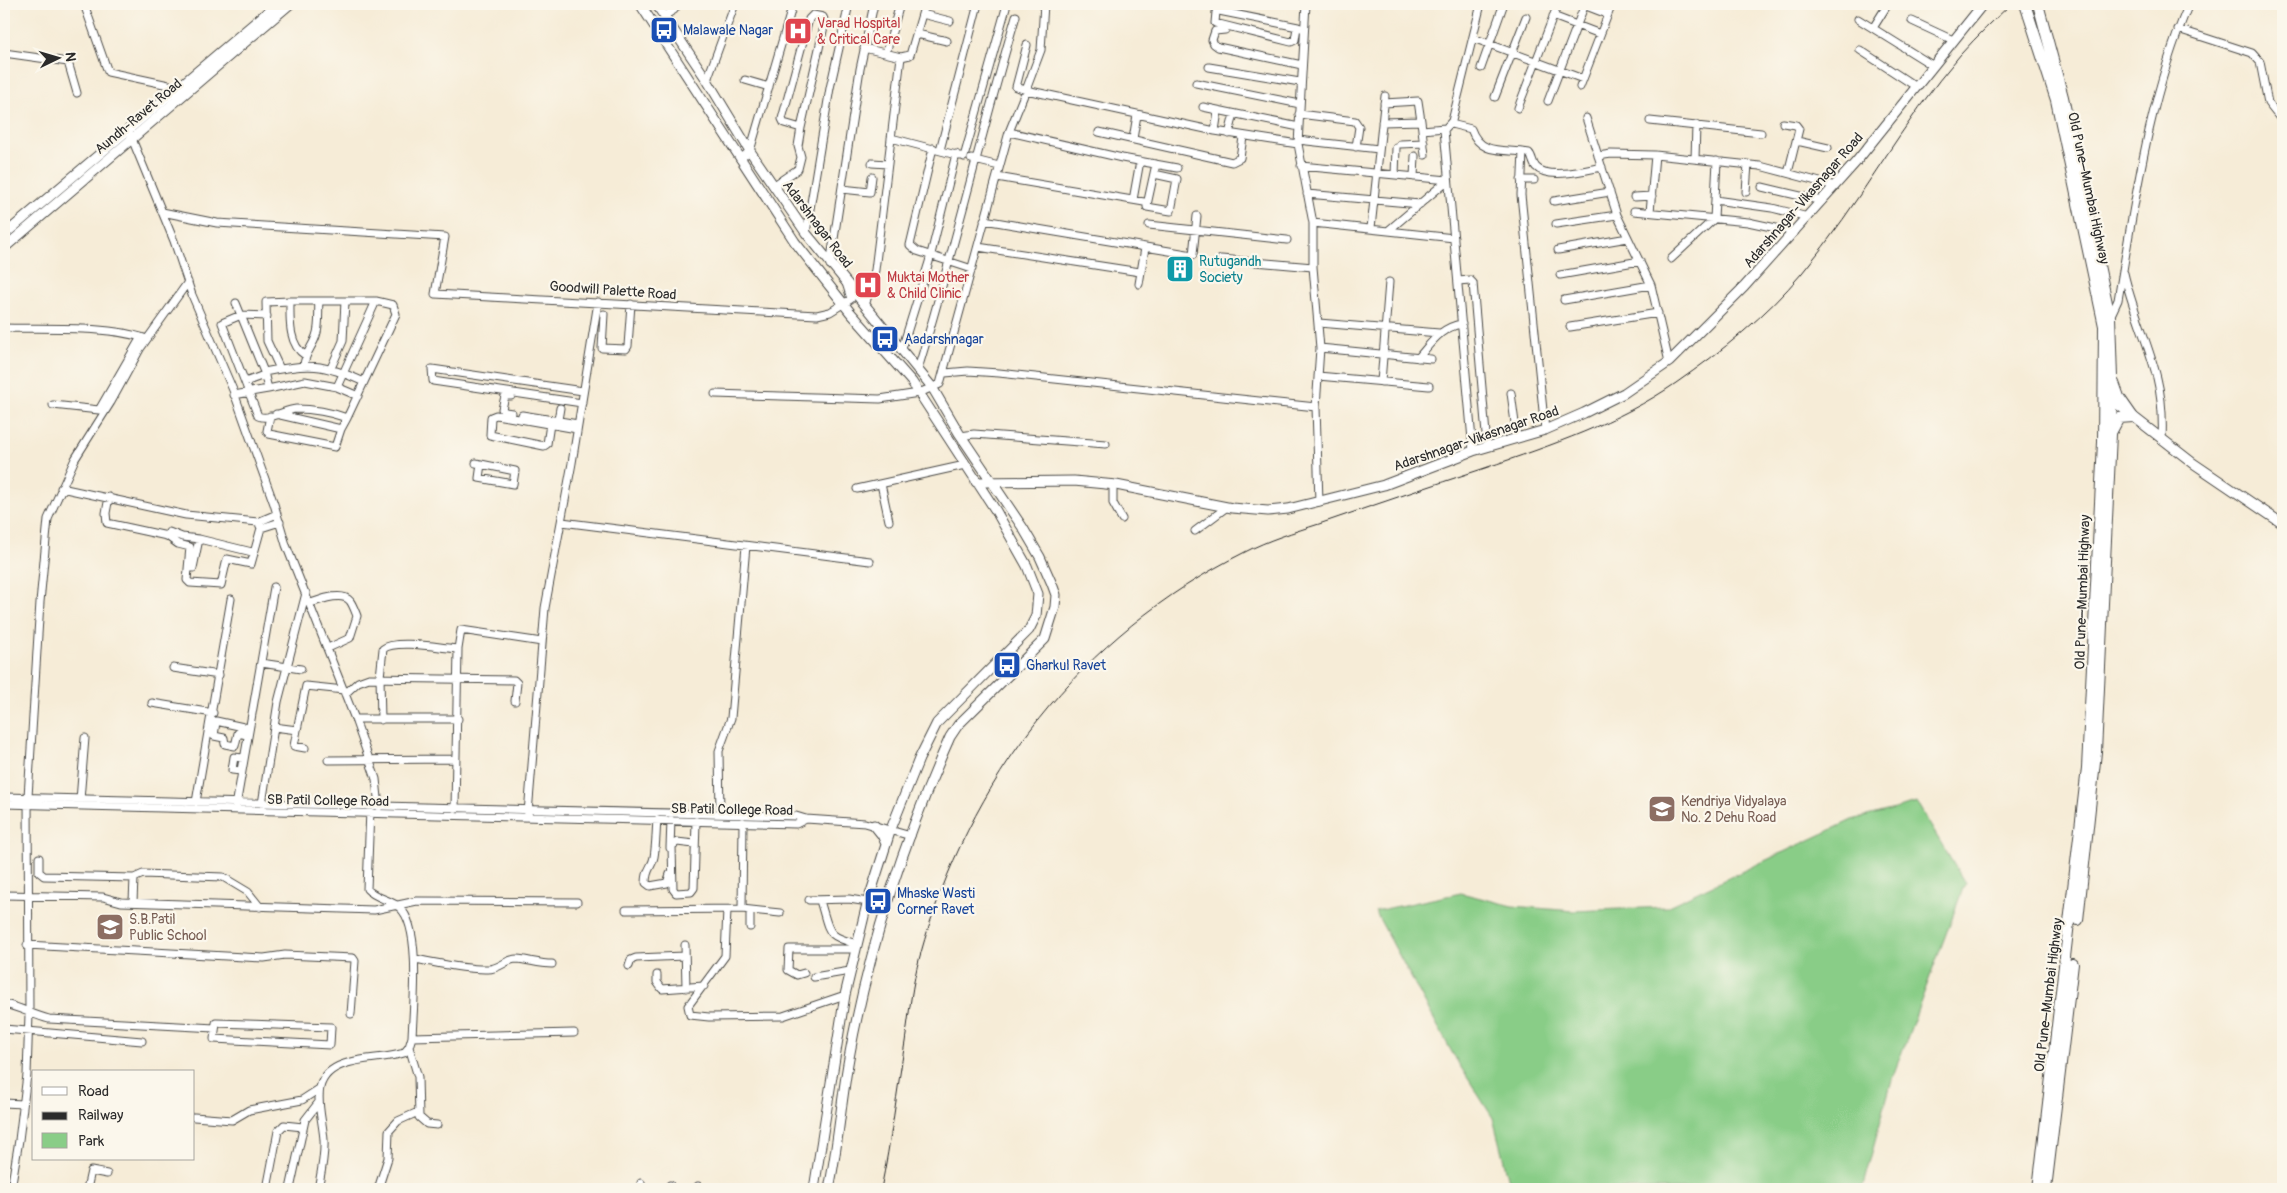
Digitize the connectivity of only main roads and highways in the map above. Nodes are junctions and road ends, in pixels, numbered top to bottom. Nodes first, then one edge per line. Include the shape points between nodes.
1 (277, 4) edge
2 (290, 4) edge
3 (640, 4) edge
4 (656, 4) edge
5 (1983, 4) edge
6 (2038, 4) edge
7 (2026, 6) edge
8 (4, 235) edge
9 (4, 248) edge
10 (2107, 322) junction
11 (2112, 378) junction
12 (2108, 400) junction
13 (2133, 417) junction
14 (2111, 434) junction
15 (993, 481) junction
16 (976, 482) junction
17 (2283, 524) edge
18 (874, 825) road end
19 (886, 844) junction
20 (814, 1189) edge
21 (829, 1189) edge
22 (2038, 1189) edge
23 (2046, 1189) edge

1 - 8 main road, Aundh-Ravet Road
2 - 9 main road, Aundh-Ravet Road
3 - 16 main road, Adarshnagar Road via 795,242 919,393
4 - 15 main road, Adarshnagar Road via 806,233 918,369
5 - 15 main road, Adarshnagar-Vikasnagar Road via 1795,232 1669,362 1624,393 1545,430 1487,446 1384,485 1288,509 1228,507 1113,484 1064,480
6 - 10 highway, Old Pune–Mumbai Highway via 2079,169
7 - 10 highway, Old Pune–Mumbai Highway via 2056,100
10 - 11 highway, Old Pune–Mumbai Highway
10 - 12 highway, Old Pune–Mumbai Highway
11 - 12 highway, Old Pune–Mumbai Highway
11 - 13 highway via 2119,397
12 - 13 main road
12 - 14 highway, Old Pune–Mumbai Highway
12 - 22 highway, Old Pune–Mumbai Highway via 2088,768
13 - 14 highway via 2119,418
13 - 17 main road
14 - 23 highway, Old Pune–Mumbai Highway via 2095,761
15 - 16 main road, Adarshnagar-Vikasnagar Road
15 - 21 main road via 1040,557 1056,595 1055,607 1045,639 958,725 950,737 896,872 871,957 849,1059
16 - 19 main road, Adarshnagar Road via 1007,529 1034,582 1039,602 1036,616 1020,641 938,723 919,759
18 - 19 main road
19 - 20 main road, Adarshnagar Road via 845,995

